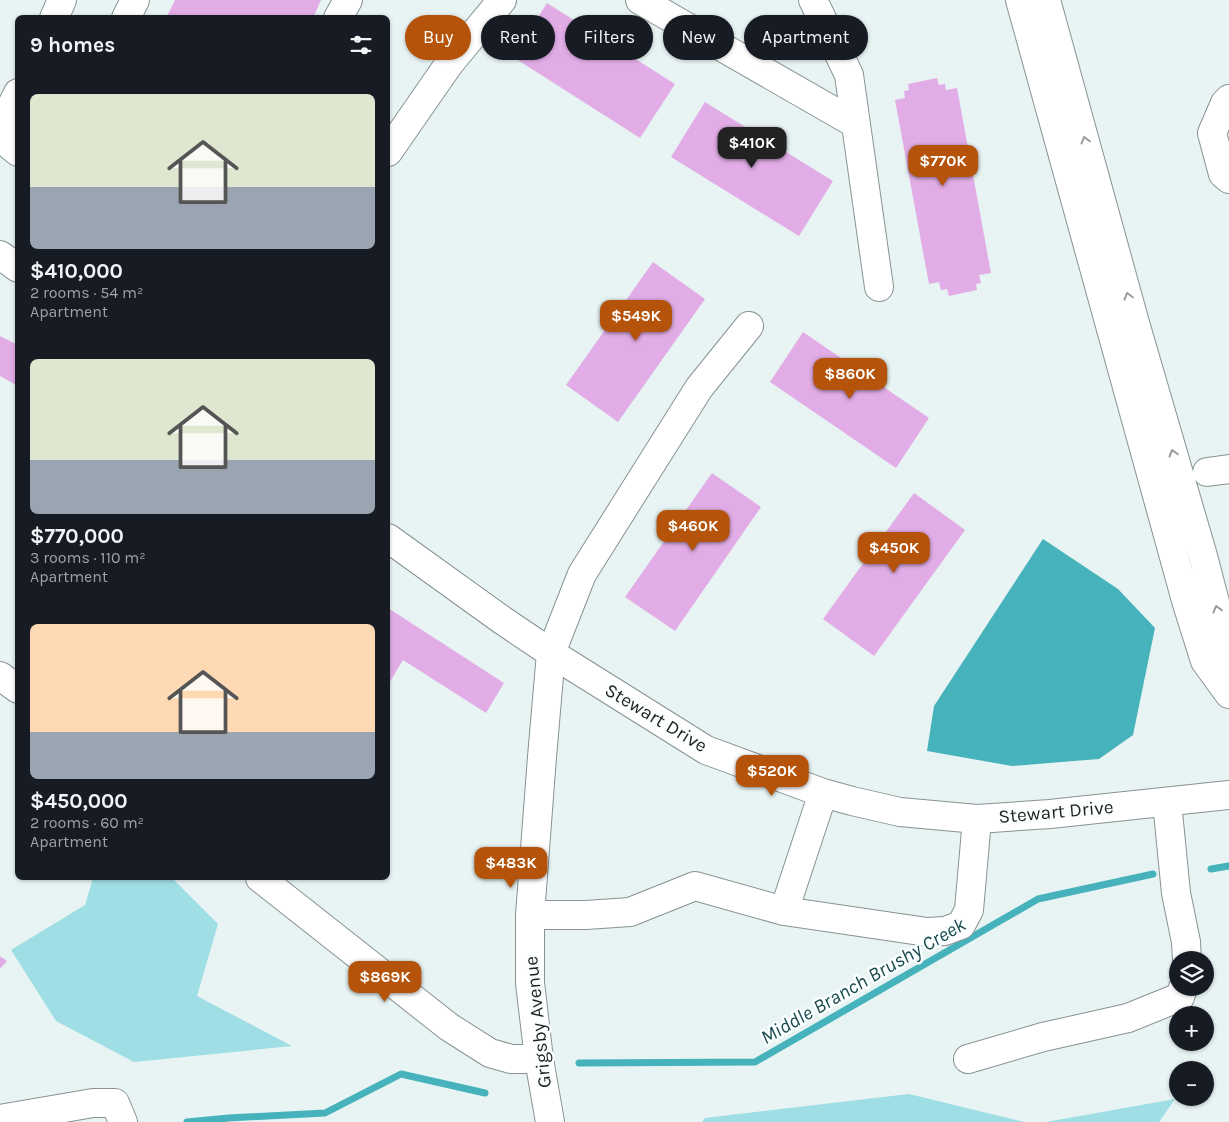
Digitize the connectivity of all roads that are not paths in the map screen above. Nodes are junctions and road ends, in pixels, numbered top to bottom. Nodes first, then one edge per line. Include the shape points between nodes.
1 (62, 0) edge
2 (135, 0) edge
3 (348, 0) edge
4 (502, 0) edge
5 (640, 0) edge
6 (813, 0) edge
7 (1020, 0) edge
8 (1046, 0) edge
9 (55, 15) edge
10 (128, 15) edge
11 (340, 15) edge
12 (15, 99) edge
13 (1229, 99) edge
14 (856, 124) junction
15 (0, 128) edge
16 (0, 137) edge
17 (390, 149) edge
18 (15, 150) edge
19 (1229, 179) edge
20 (879, 287) dead end
21 (749, 326) dead end
22 (390, 539) edge
23 (551, 653) junction
24 (1229, 656) edge
25 (0, 676) edge
26 (15, 687) edge
27 (1229, 694) edge
28 (823, 792) junction
29 (1229, 795) edge
30 (1167, 802) junction
31 (977, 819) junction
32 (263, 880) edge
33 (784, 911) junction
34 (530, 914) junction
35 (1186, 951) edge
36 (1180, 996) edge
37 (539, 1059) junction
38 (968, 1059) dead end
39 (0, 1119) edge
40 (123, 1122) edge
41 (550, 1122) edge

1 - 9 street
2 - 10 street
3 - 11 street
4 - 17 street via 449,64
5 - 14 street
6 - 14 street via 849,75
7 - 27 street via 1187,604 1205,661
24 -> 8 street
12 - 15 street
13 - 19 street via 1212,133 1223,174
14 - 20 street
16 - 18 street
21 - 23 street, Grigsby Avenue via 699,388 582,574
22 - 23 street, Stewart Drive
23 - 28 street, Stewart Drive via 706,750
23 - 34 street, Grigsby Avenue
25 - 26 street
28 - 31 street, Stewart Drive via 900,812
28 - 33 street
29 - 30 street, Stewart Drive
30 - 31 street, Stewart Drive
30 - 35 street via 1176,893
31 - 33 street via 969,910 961,925 945,931 927,932
32 - 37 street via 449,1026 490,1053 511,1059
33 - 34 street via 695,886 630,912
34 - 37 street, Grigsby Avenue via 530,983
36 - 38 street via 1128,1018 1043,1036
37 - 41 street, Grigsby Avenue
39 - 40 street via 94,1103 115,1103

